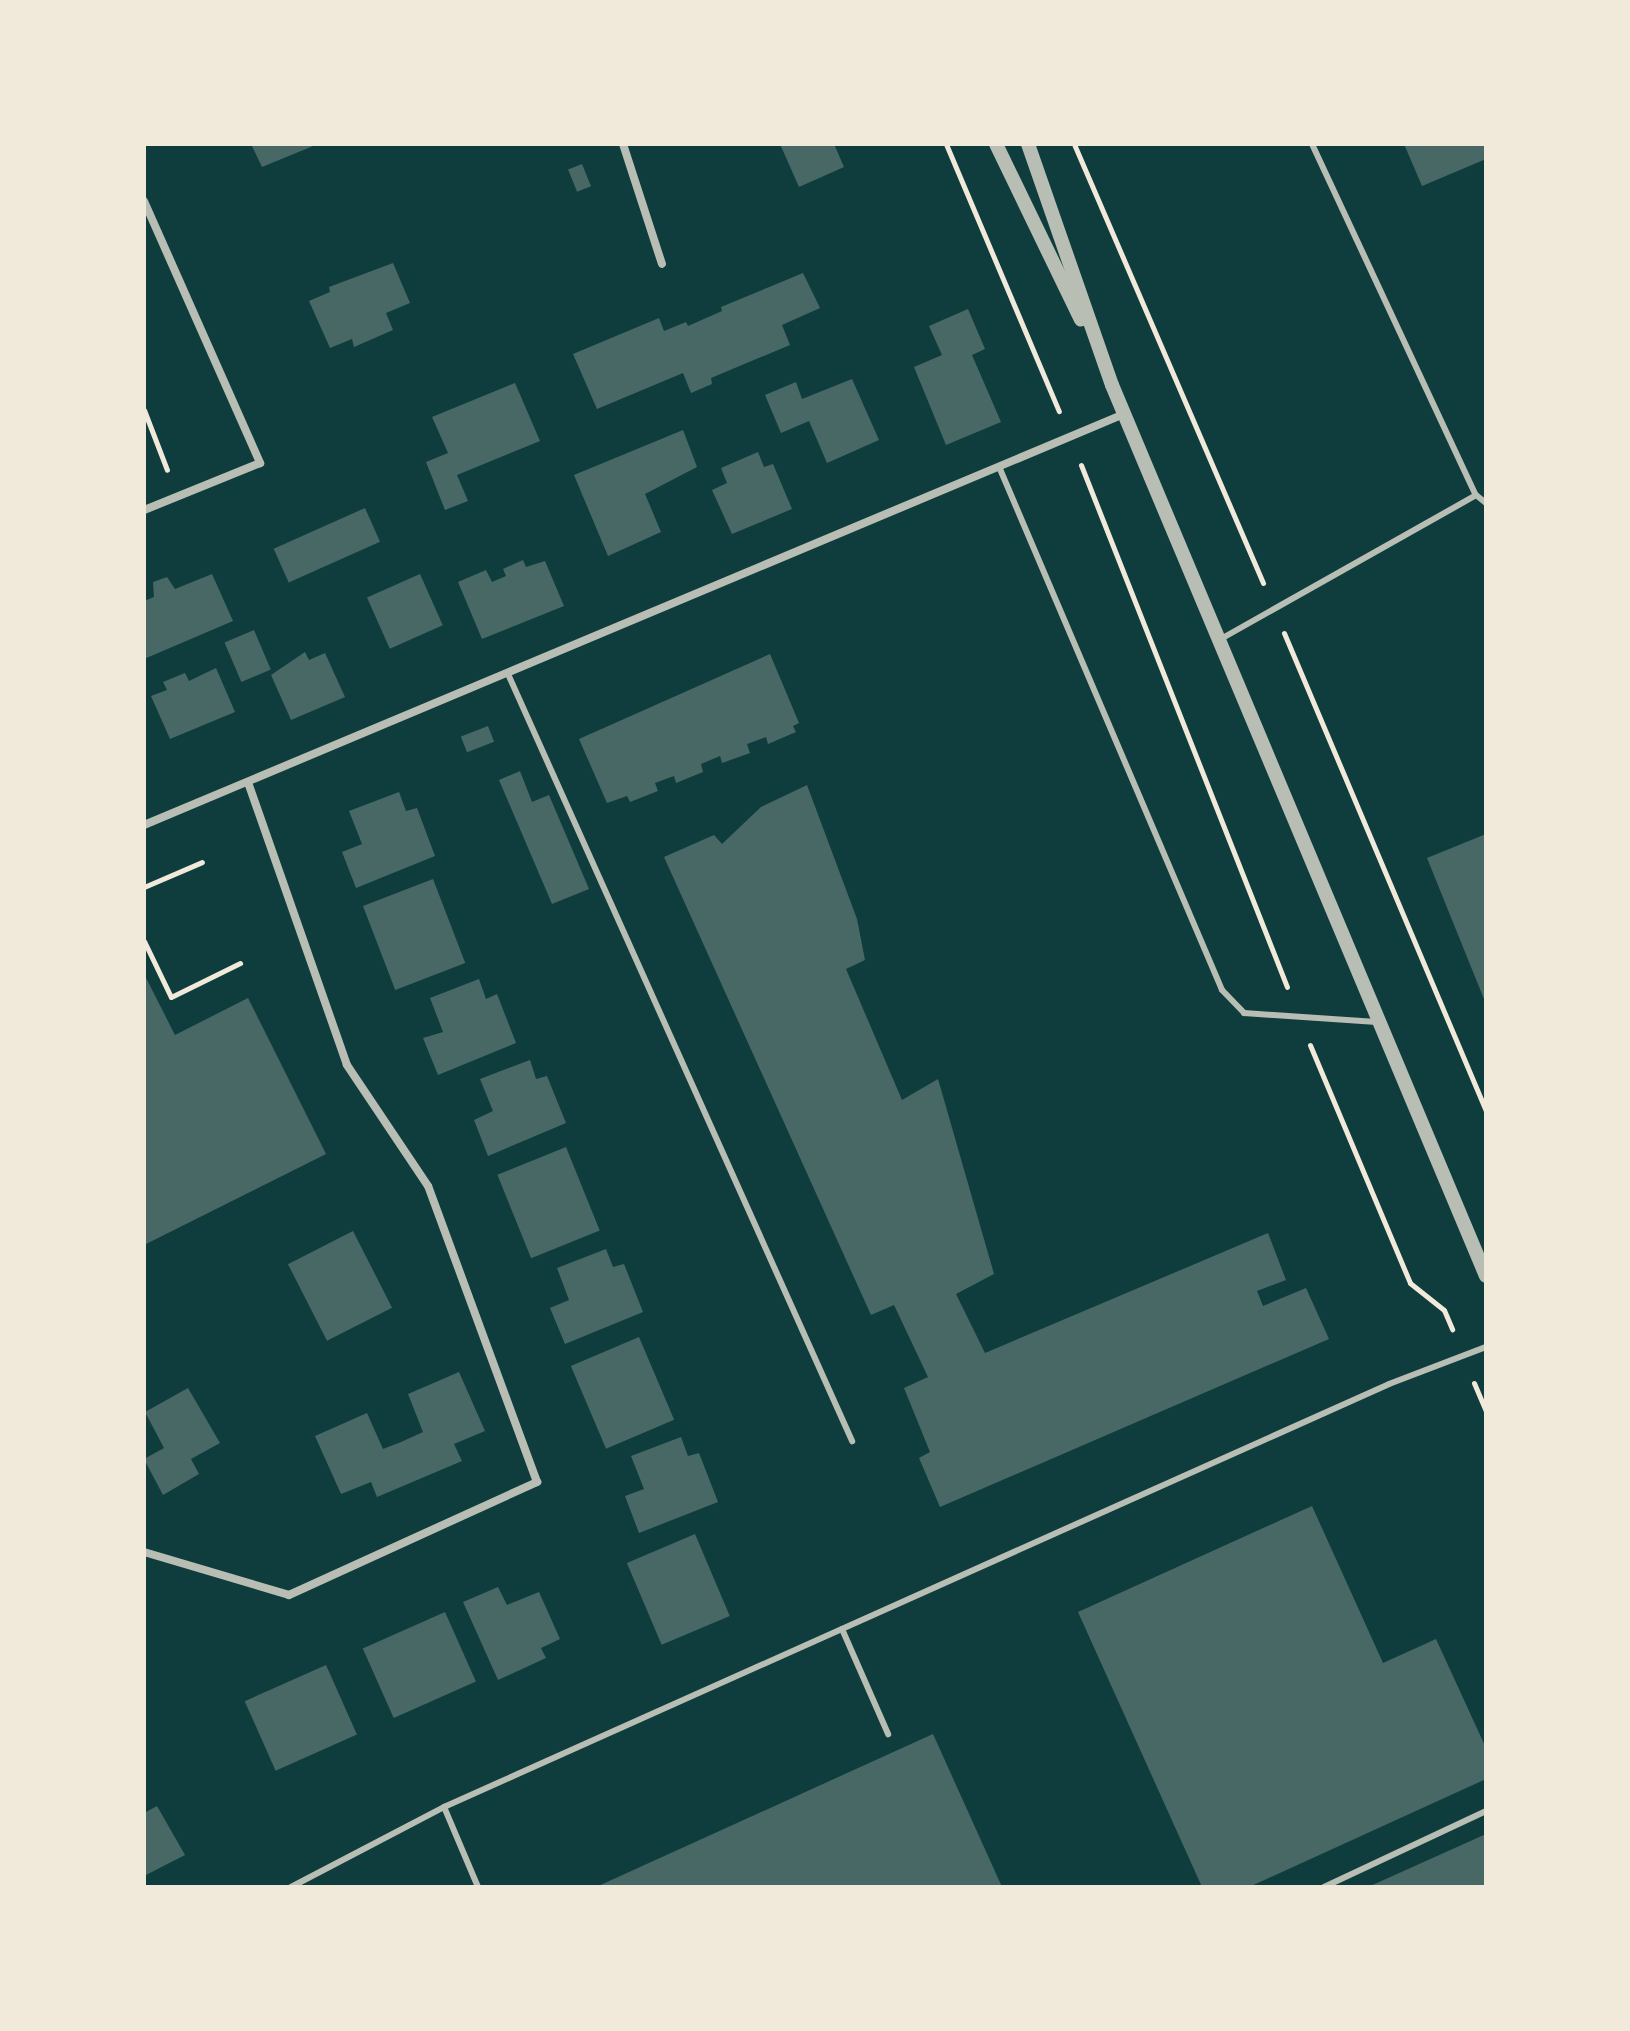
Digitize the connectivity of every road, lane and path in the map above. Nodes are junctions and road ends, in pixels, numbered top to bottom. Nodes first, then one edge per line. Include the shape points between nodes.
1 (623, 144) edge
2 (946, 144) edge
3 (996, 144) edge
4 (1028, 144) edge
5 (1312, 144) edge
6 (144, 201) edge
7 (662, 264) dead end
8 (1112, 385) junction
9 (144, 410) edge
10 (1124, 414) junction
11 (1061, 417) dead end
12 (1080, 463) dead end
13 (1000, 469) junction
14 (1476, 495) junction
15 (178, 496) junction
16 (1486, 503) edge
17 (144, 510) edge
18 (1219, 640) junction
19 (508, 674) junction
20 (248, 783) junction
21 (144, 825) edge
22 (202, 862) dead end
23 (144, 887) edge
24 (144, 941) edge
25 (240, 963) dead end
26 (1298, 1016) junction
27 (1379, 1022) junction
28 (1486, 1276) edge
29 (1486, 1347) edge
30 (1463, 1357) junction
31 (1486, 1411) edge
32 (852, 1441) dead end
33 (144, 1552) edge
34 (842, 1629) junction
35 (888, 1734) dead end
36 (444, 1807) junction
37 (1486, 1811) edge
38 (291, 1887) edge
39 (478, 1887) edge
40 (1324, 1887) edge

1 - 7 street
2 - 11 path
3 - 8 street
4 - 8 street
5 - 14 lane
6 - 15 street via 260,463
8 - 10 street
9 - 15 path
10 - 13 street
10 - 18 street
12 - 26 path
13 - 19 street
13 - 26 lane via 1222,990 1244,1013
14 - 16 lane
14 - 18 lane
15 - 17 street
18 - 27 street
19 - 20 street
19 - 32 lane
20 - 21 street
20 - 33 street via 347,1065 428,1186 537,1482 289,1595
22 - 23 path
24 - 25 path via 171,997
26 - 27 lane
26 - 30 path via 1410,1283 1444,1310
27 - 28 street
29 - 30 lane
30 - 31 path
30 - 34 lane via 1389,1384
34 - 35 lane
34 - 36 lane
36 - 38 lane
36 - 39 lane
37 - 40 lane

